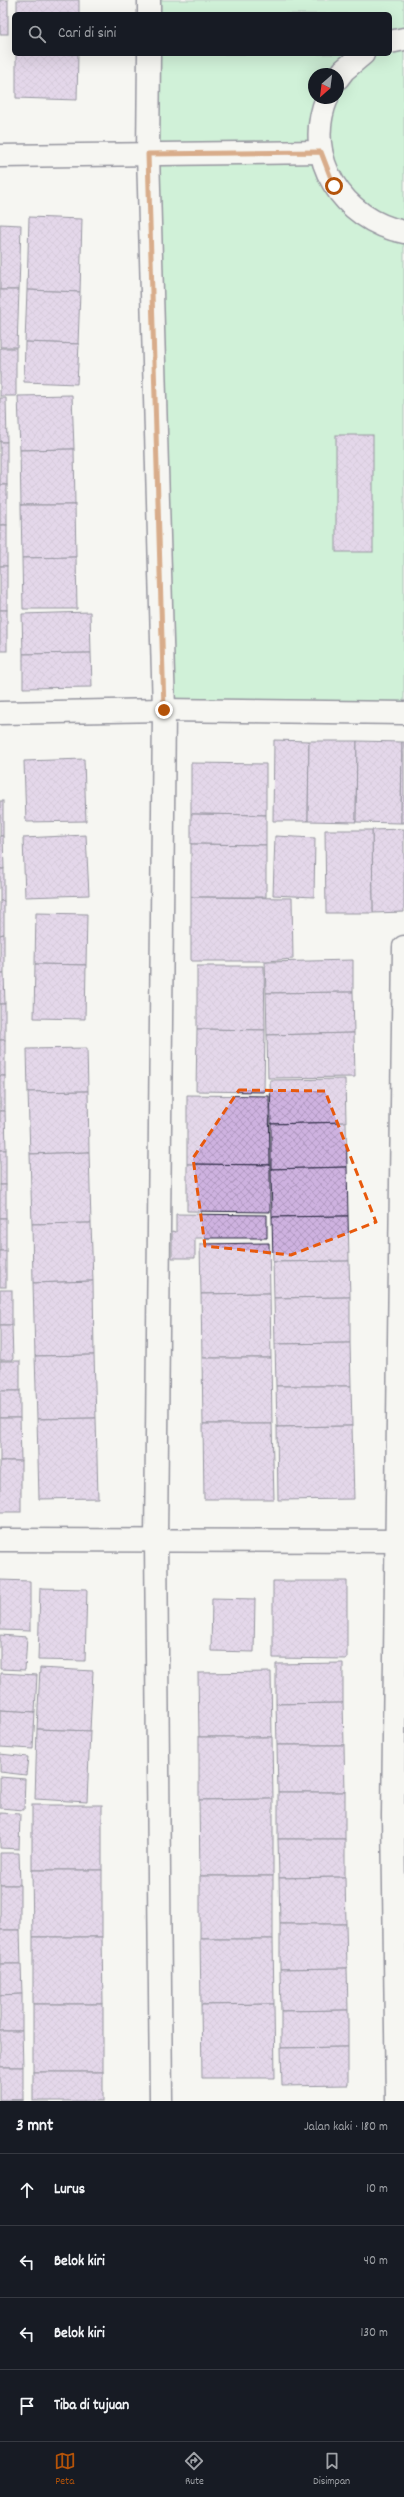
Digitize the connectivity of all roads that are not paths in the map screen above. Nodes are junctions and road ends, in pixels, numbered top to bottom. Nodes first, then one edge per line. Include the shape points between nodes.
1 (149, 0) edge
2 (149, 12) edge
3 (404, 39) edge
4 (392, 42) edge
5 (148, 56) edge
6 (361, 56) edge
7 (344, 70) edge
8 (325, 104) edge
9 (321, 152) junction
10 (148, 154) junction
11 (0, 156) edge
12 (404, 232) edge
13 (164, 710) junction
14 (0, 713) edge
15 (404, 713) edge
16 (404, 947) edge
17 (0, 1540) edge
18 (156, 1540) junction
19 (400, 1541) edge
20 (161, 2101) edge
21 (396, 2101) edge

1 - 2 street
3 - 4 street
5 - 10 street
6 - 7 street
8 - 9 street via 319,130
9 - 10 street
9 - 12 street via 326,170 345,201 374,223
10 - 11 street
10 - 13 street
13 - 14 street
13 - 15 street
13 - 18 street
16 - 19 street
17 - 18 street
18 - 19 street
18 - 20 street
19 - 21 street via 393,1815

